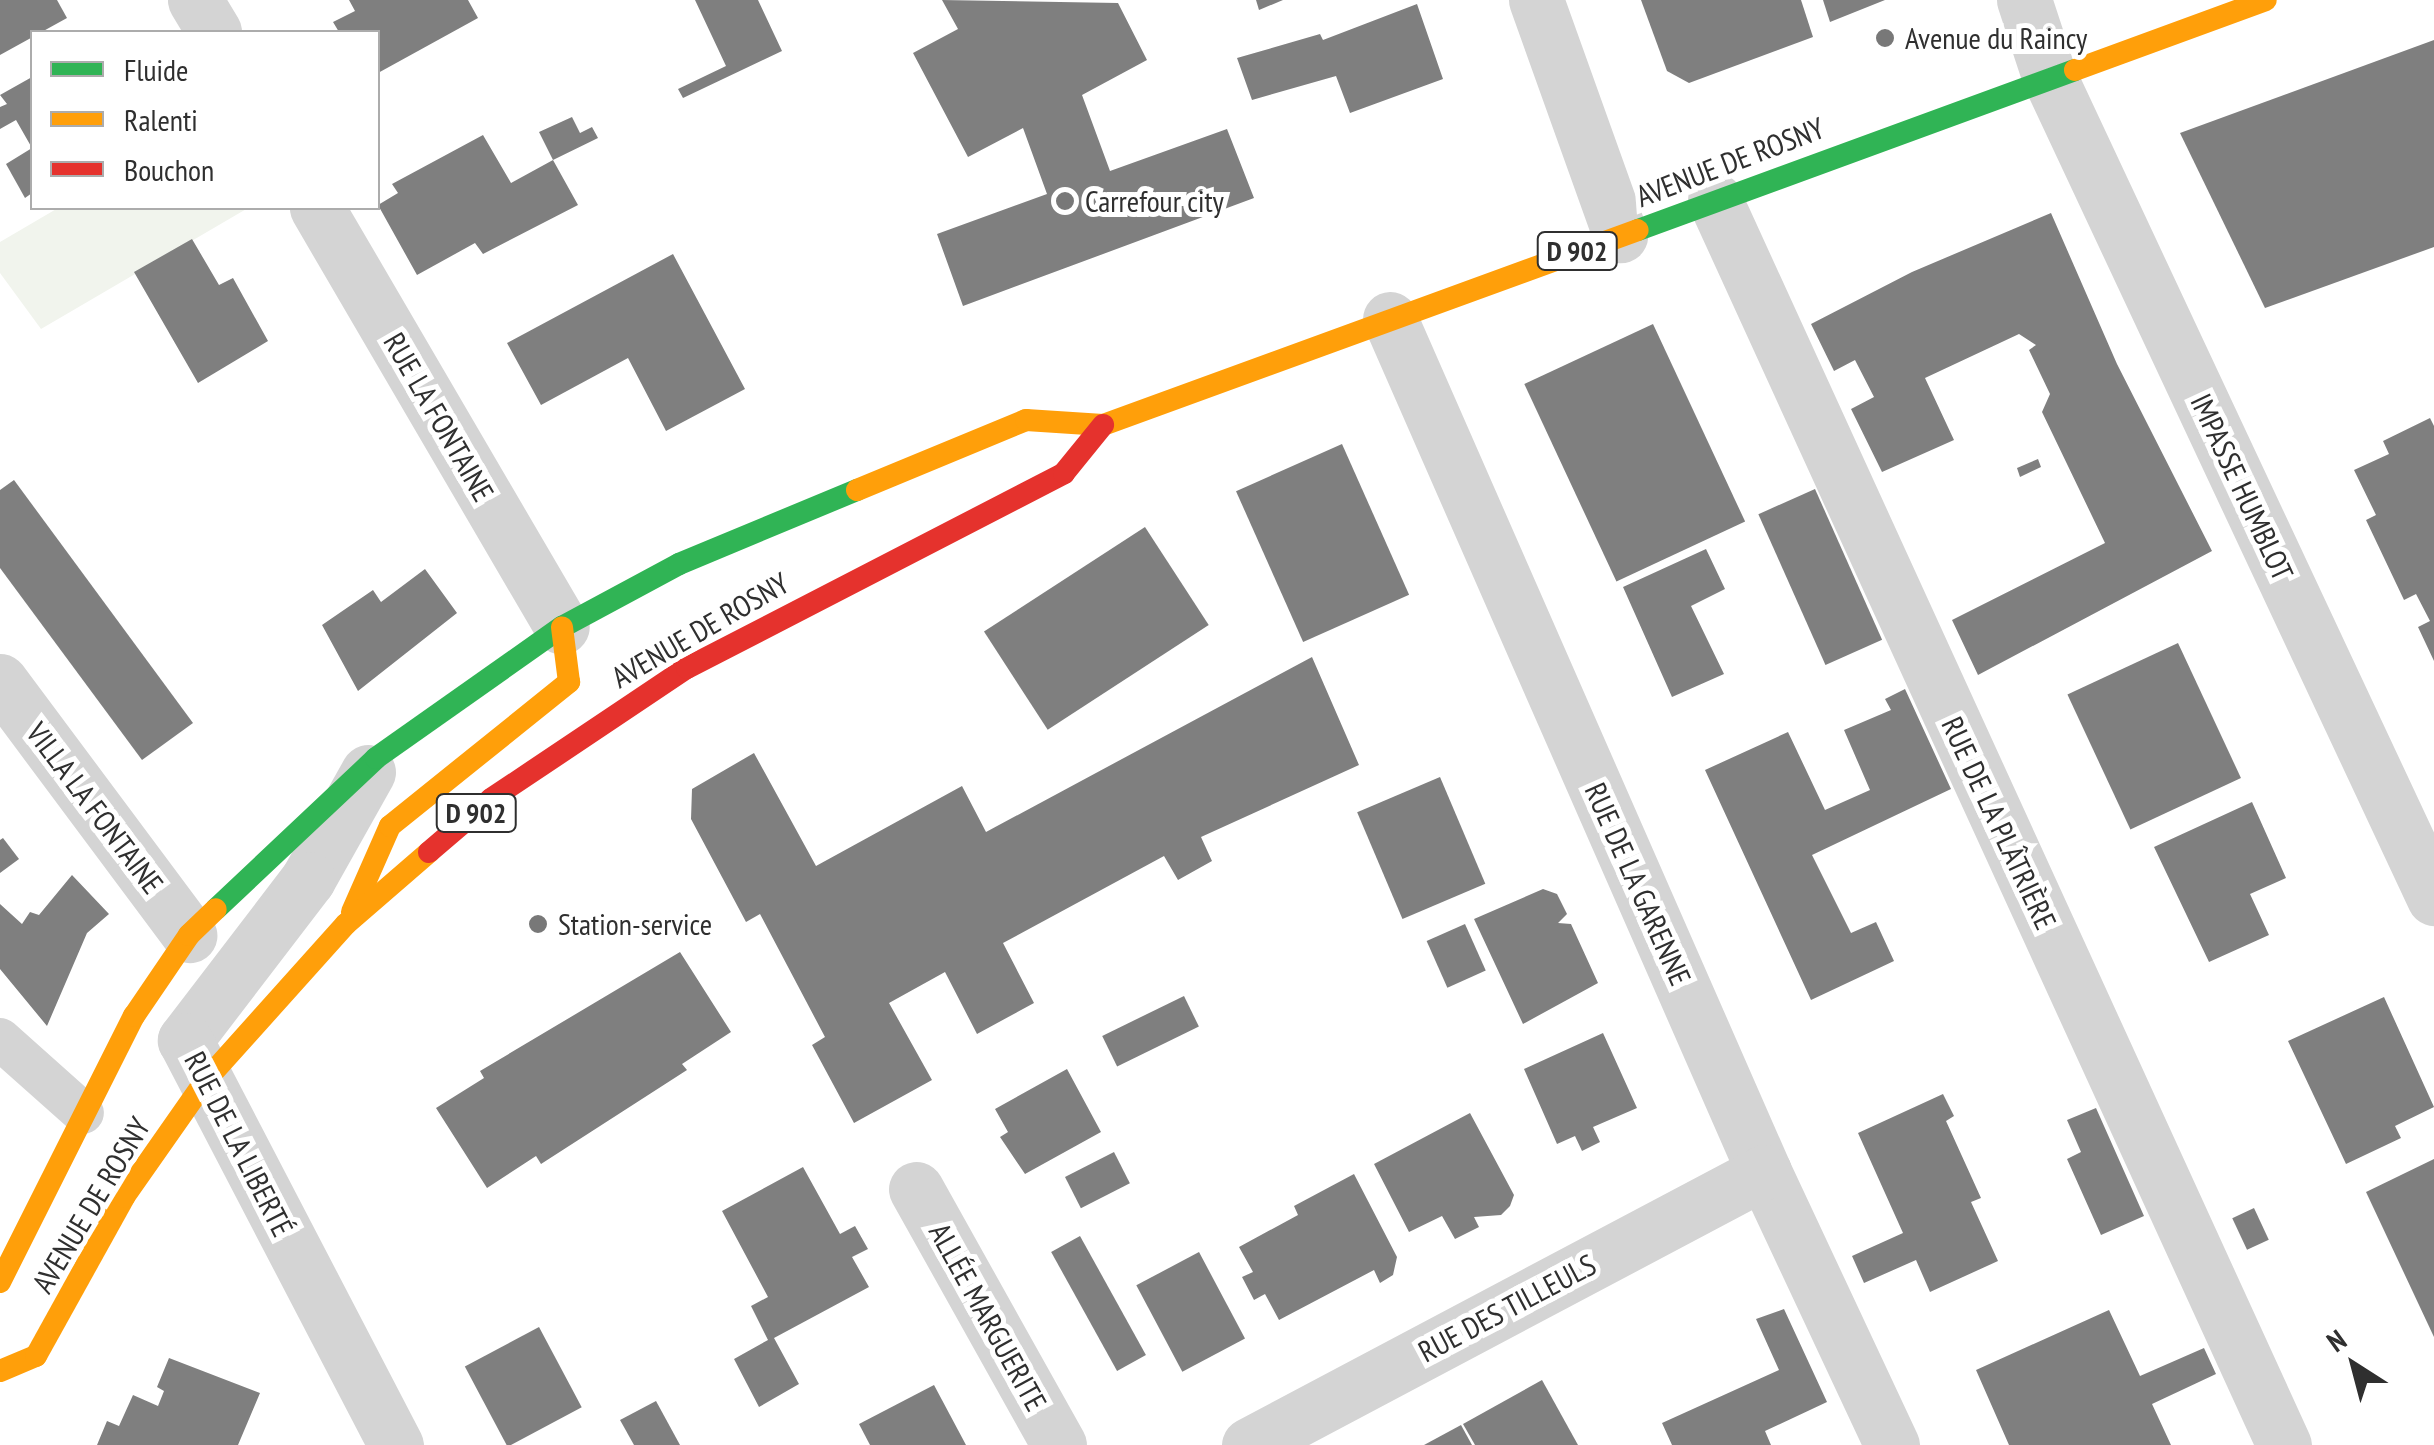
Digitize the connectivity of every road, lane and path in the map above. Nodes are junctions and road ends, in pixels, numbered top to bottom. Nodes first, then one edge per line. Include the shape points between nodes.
1 (195, 0) edge
2 (1536, 0) edge
3 (2024, 0) edge
4 (2266, 0) edge
5 (213, 30) edge
6 (2050, 76) junction
7 (1715, 200) junction
8 (317, 210) edge
9 (1620, 235) junction
10 (1390, 319) junction
11 (1104, 425) junction
12 (562, 628) junction
13 (0, 681) edge
14 (376, 758) junction
15 (2434, 898) edge
16 (346, 924) junction
17 (189, 935) junction
18 (0, 1039) edge
19 (206, 1080) junction
20 (83, 1112) junction
21 (1764, 1172) junction
22 (916, 1189) dead end
23 (0, 1282) edge
24 (0, 1371) edge
25 (396, 1445) edge
26 (1059, 1445) edge
27 (1249, 1445) edge
28 (1892, 1445) edge
29 (2284, 1445) edge

1 - 5 street
2 - 9 street
3 - 6 street, IMPASSE HUMBLOT
4 - 6 main road, AVENUE DE ROSNY / D 902
6 - 7 main road, AVENUE DE ROSNY / D 902
6 - 15 street, IMPASSE HUMBLOT
7 - 9 main road, AVENUE DE ROSNY / D 902
7 - 29 street, RUE DE LA PLÂTRIÈRE
8 - 12 street, RUE LA FONTAINE
9 - 10 main road, AVENUE DE ROSNY / D 902
10 - 11 main road, AVENUE DE ROSNY / D 902
10 - 21 street, RUE DE LA GARENNE
11 - 12 main road, AVENUE DE ROSNY / D 902 via 1026,420 679,564
11 - 16 main road, AVENUE DE ROSNY / D 902 via 1064,473 912,546 687,668 590,729 491,800
12 - 14 main road, AVENUE DE ROSNY / D 902
12 - 16 main road, AVENUE DE ROSNY / D 902 via 568,682 390,826
13 - 17 street, VILLA LA FONTAINE
14 - 17 main road, AVENUE DE ROSNY / D 902
14 - 19 street, RUE DE LA LIBERTÉ via 308,879 185,1040
16 - 19 main road, AVENUE DE ROSNY / D 902
17 - 20 main road, AVENUE DE ROSNY / D 902 via 134,1016
18 - 20 lane
19 - 24 main road, AVENUE DE ROSNY / D 902 via 124,1197 36,1356
19 - 25 street, RUE DE LA LIBERTÉ
20 - 23 main road, AVENUE DE ROSNY / D 902
21 - 27 street, RUE DES TILLEULS
21 - 28 street, RUE DE LA GARENNE
22 - 26 street, ALLÉE MARGUERITE

